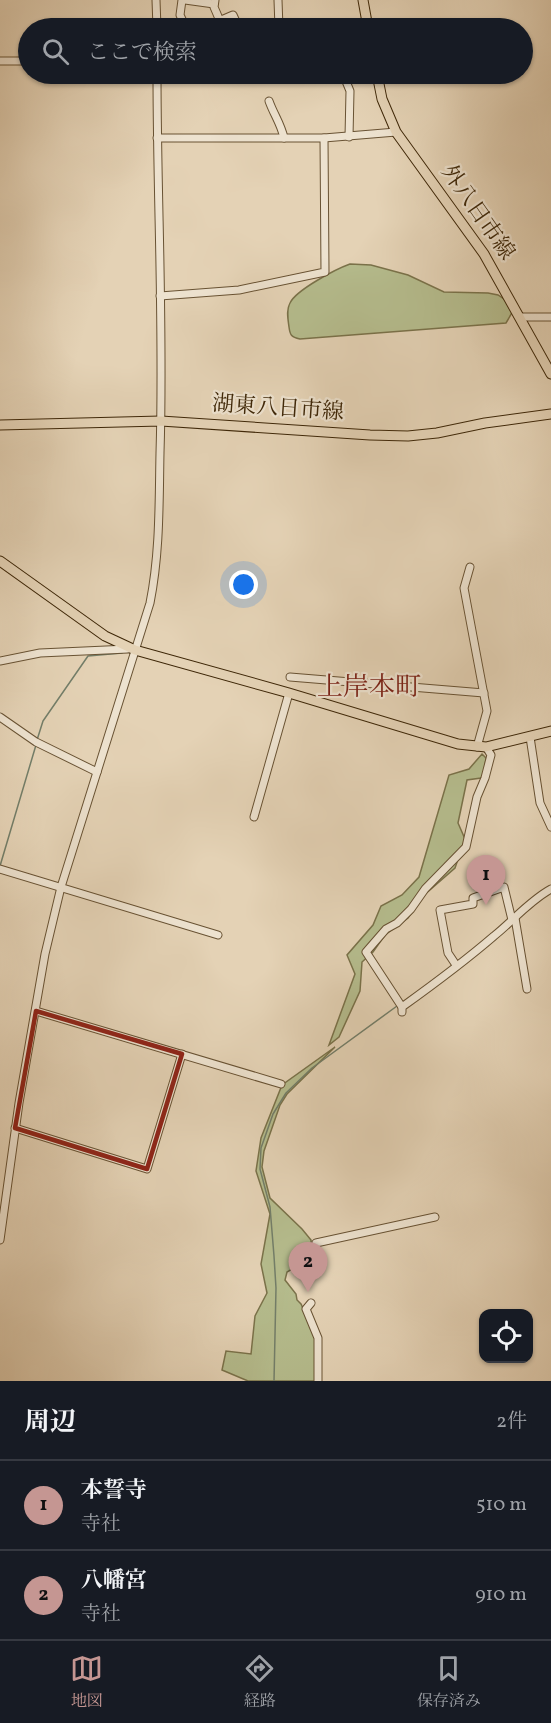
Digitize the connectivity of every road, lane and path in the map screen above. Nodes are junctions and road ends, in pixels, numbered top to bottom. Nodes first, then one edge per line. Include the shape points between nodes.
1 (156, 0) edge
2 (184, 0) edge
3 (278, 0) edge
4 (363, 0) edge
5 (214, 2) edge
6 (157, 18) edge
7 (181, 18) edge
8 (218, 18) edge
9 (279, 18) edge
10 (364, 18) edge
11 (0, 61) edge
12 (18, 61) edge
13 (157, 84) edge
14 (348, 84) edge
15 (379, 84) edge
16 (269, 101) dead end
17 (396, 132) junction
18 (349, 137) junction
19 (157, 138) junction
20 (284, 138) junction
21 (324, 138) junction
22 (160, 296) junction
23 (520, 317) junction
24 (551, 317) edge
25 (551, 374) edge
26 (551, 414) edge
27 (161, 421) junction
28 (0, 425) edge
29 (0, 561) edge
30 (470, 567) dead end
31 (135, 650) junction
32 (0, 661) edge
33 (290, 677) dead end
34 (290, 693) junction
35 (484, 693) junction
36 (0, 717) edge
37 (551, 731) edge
38 (530, 737) junction
39 (481, 747) junction
40 (97, 772) junction
41 (254, 817) dead end
42 (551, 827) edge
43 (0, 868) edge
44 (61, 888) junction
45 (551, 889) edge
46 (514, 919) junction
47 (218, 935) dead end
48 (456, 965) junction
49 (526, 988) dead end
50 (36, 1011) junction
51 (182, 1054) junction
52 (281, 1084) dead end
53 (15, 1128) junction
54 (3, 1183) edge
55 (435, 1217) dead end
56 (0, 1240) edge
57 (316, 1243) dead end
58 (311, 1302) dead end
59 (318, 1381) edge

1 - 6 street
2 - 5 street
2 - 7 street
3 - 9 street
4 - 10 main road
5 - 8 street
11 - 12 street
13 - 19 street
14 - 18 street via 351,91
15 - 17 main road, 外八日市線
16 - 20 street
17 - 18 street
17 - 23 main road, 外八日市線 via 484,254
18 - 21 street
19 - 20 street
19 - 22 street
20 - 21 street
21 - 22 street via 325,272 239,290
22 - 27 street
23 - 24 street
23 - 25 main road, 外八日市線
26 - 27 main road, 湖東八日市線 via 408,436
27 - 28 main road, 湖東八日市線
27 - 31 street via 155,574
29 - 31 main road via 105,636
30 - 35 street via 464,588
31 - 32 street via 40,653
31 - 34 main road
31 - 40 street
33 - 35 street
34 - 39 main road via 458,744
34 - 41 street
35 - 39 street via 487,711
36 - 40 street via 36,742
37 - 38 main road
38 - 39 main road
38 - 42 street via 540,803
39 - 48 street via 491,754 466,847 366,952 402,1009
40 - 44 street
43 - 44 street
44 - 47 street
44 - 50 street
45 - 46 street
46 - 48 street
46 - 48 street via 504,886 473,898 473,904 440,910 448,953
46 - 49 street
50 - 51 street
50 - 53 street
51 - 52 street
51 - 53 street via 147,1169
53 - 54 street
54 - 56 street
55 - 57 street
58 - 59 street via 306,1309 318,1338

